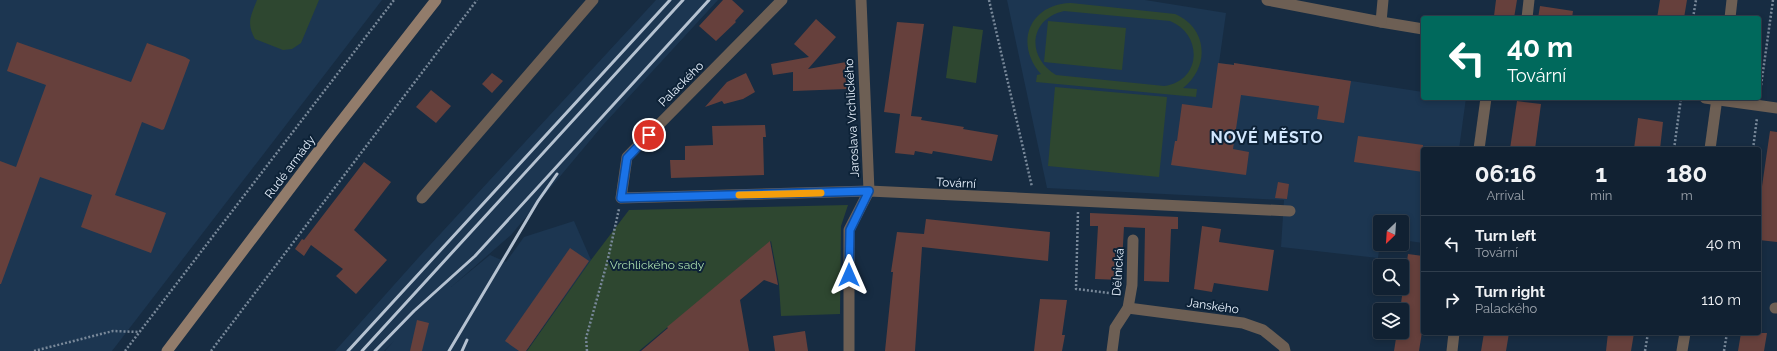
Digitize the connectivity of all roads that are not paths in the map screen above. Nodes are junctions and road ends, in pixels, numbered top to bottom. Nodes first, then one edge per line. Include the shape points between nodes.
1 (436, 0) edge
2 (593, 0) edge
3 (782, 0) edge
4 (861, 0) edge
5 (1267, 0) edge
6 (1383, 0) edge
7 (1529, 0) edge
8 (1732, 0) edge
9 (1288, 2) edge
10 (1527, 16) edge
11 (1730, 16) edge
12 (1381, 22) junction
13 (1421, 29) edge
14 (1486, 100) edge
15 (1717, 100) edge
16 (1723, 100) edge
17 (1777, 108) edge
18 (1479, 147) edge
19 (1710, 147) edge
20 (869, 191) junction
21 (422, 198) dead end
22 (621, 198) joint
23 (1290, 211) dead end
24 (1133, 240) dead end
25 (1128, 308) junction
26 (1454, 335) edge
27 (1685, 335) edge
28 (167, 351) edge
29 (849, 351) edge
30 (1112, 351) edge
31 (1285, 351) edge
32 (1452, 351) edge
33 (1682, 351) edge

1 - 28 main road, Rudé armády
2 - 21 street
3 - 22 street, Palackého via 627,158
4 - 20 street, Jaroslava Vrchlického
5 - 9 street
6 - 12 street
7 - 10 street
8 - 11 street
9 - 12 street
12 - 13 street
14 - 18 street
15 - 19 street
16 - 17 street
20 - 22 street, Tovární
20 - 23 street, Tovární
20 - 29 street, Jaroslava Vrchlického via 850,230
24 - 25 street, Dělnická via 1132,285
25 - 30 street, Dělnická via 1116,328
25 - 31 street, Janského via 1242,323 1263,330 1284,347
26 - 32 street
27 - 33 street

